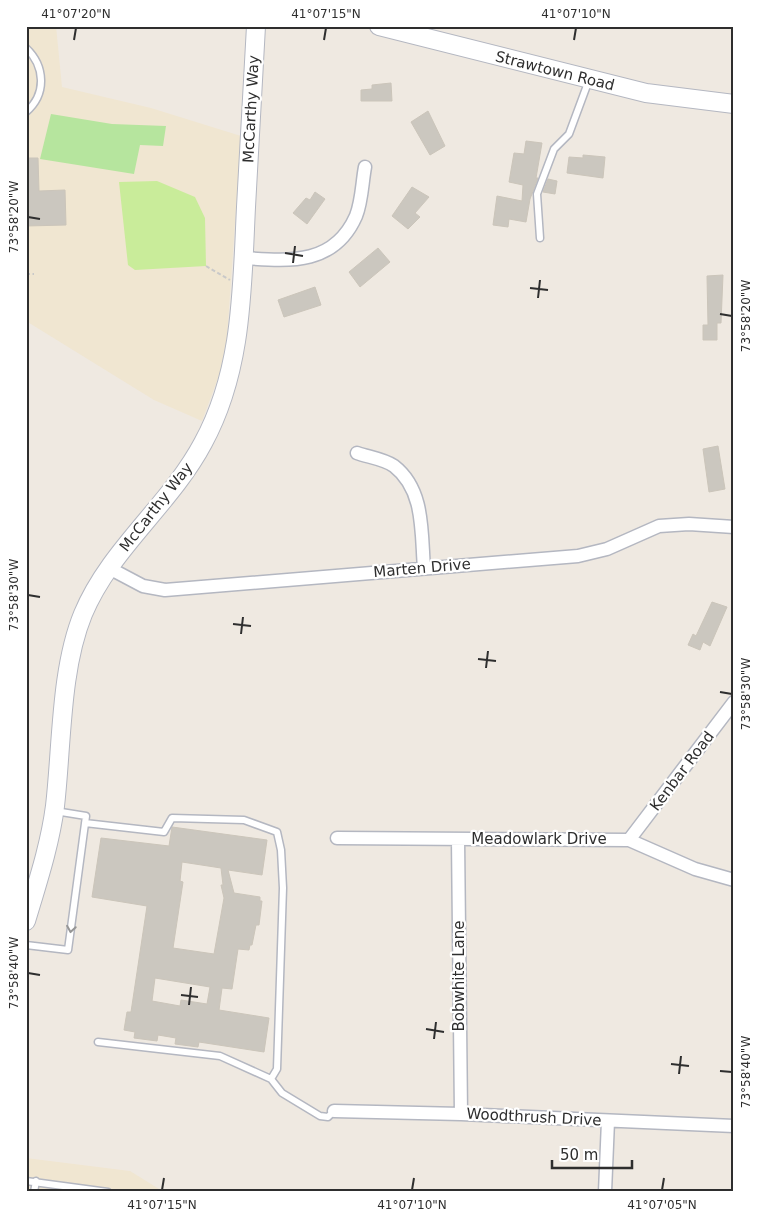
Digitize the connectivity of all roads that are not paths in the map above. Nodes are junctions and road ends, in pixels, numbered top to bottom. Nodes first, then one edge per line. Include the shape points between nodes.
1 (256, 26) edge
2 (379, 26) edge
3 (26, 48) edge
4 (589, 79) junction
5 (734, 104) edge
6 (26, 112) edge
7 (364, 167) dead end
8 (540, 238) dead end
9 (243, 258) junction
10 (357, 453) dead end
11 (734, 527) edge
12 (109, 568) junction
13 (424, 568) junction
14 (734, 702) edge
15 (54, 811) junction
16 (85, 824) junction
17 (338, 838) dead end
18 (458, 839) junction
19 (629, 840) junction
20 (734, 880) edge
21 (26, 921) edge
22 (26, 945) edge
23 (98, 1042) dead end
24 (271, 1079) junction
25 (334, 1111) joint
26 (460, 1114) junction
27 (608, 1121) junction
28 (734, 1126) edge
29 (26, 1181) edge
30 (36, 1181) junction
31 (58, 1184) junction
32 (34, 1192) edge
33 (57, 1192) edge
34 (108, 1192) edge
35 (605, 1192) edge

1 - 9 street, McCarthy Way
2 - 4 street, Strawtown Road
3 - 6 lane via 39,65 42,81 36,101
4 - 5 street, Strawtown Road via 646,93
4 - 8 lane via 569,134 554,149 536,194
7 - 9 street via 356,215 334,244 319,254 302,259
9 - 12 street, McCarthy Way via 232,366 210,430 178,482
10 - 13 street via 393,465 408,480 418,501
11 - 13 street, Marten Drive via 659,526 607,549 578,556
12 - 13 street, Marten Drive via 143,586 164,590
12 - 15 street, McCarthy Way via 83,614 73,645 66,684
14 - 19 street, Kenbar Road
15 - 16 lane via 86,816
15 - 21 street, McCarthy Way
16 -> 22 lane via 68,950
16 - 24 lane via 164,832 172,818 244,820 277,832 283,888 277,1069
17 - 18 street, Meadowlark Drive
18 - 19 street, Meadowlark Drive
18 - 26 street, Bobwhite Lane
19 - 20 street, Meadowlark Drive via 695,869
23 - 24 lane via 220,1056
24 - 25 lane via 282,1093 320,1116 328,1117
25 - 26 street, Woodthrush Drive
26 - 27 street, Woodthrush Drive
27 - 28 street, Woodthrush Drive
27 - 35 street
29 - 30 lane
30 - 31 lane
30 - 32 lane
31 - 33 lane
31 - 34 lane

